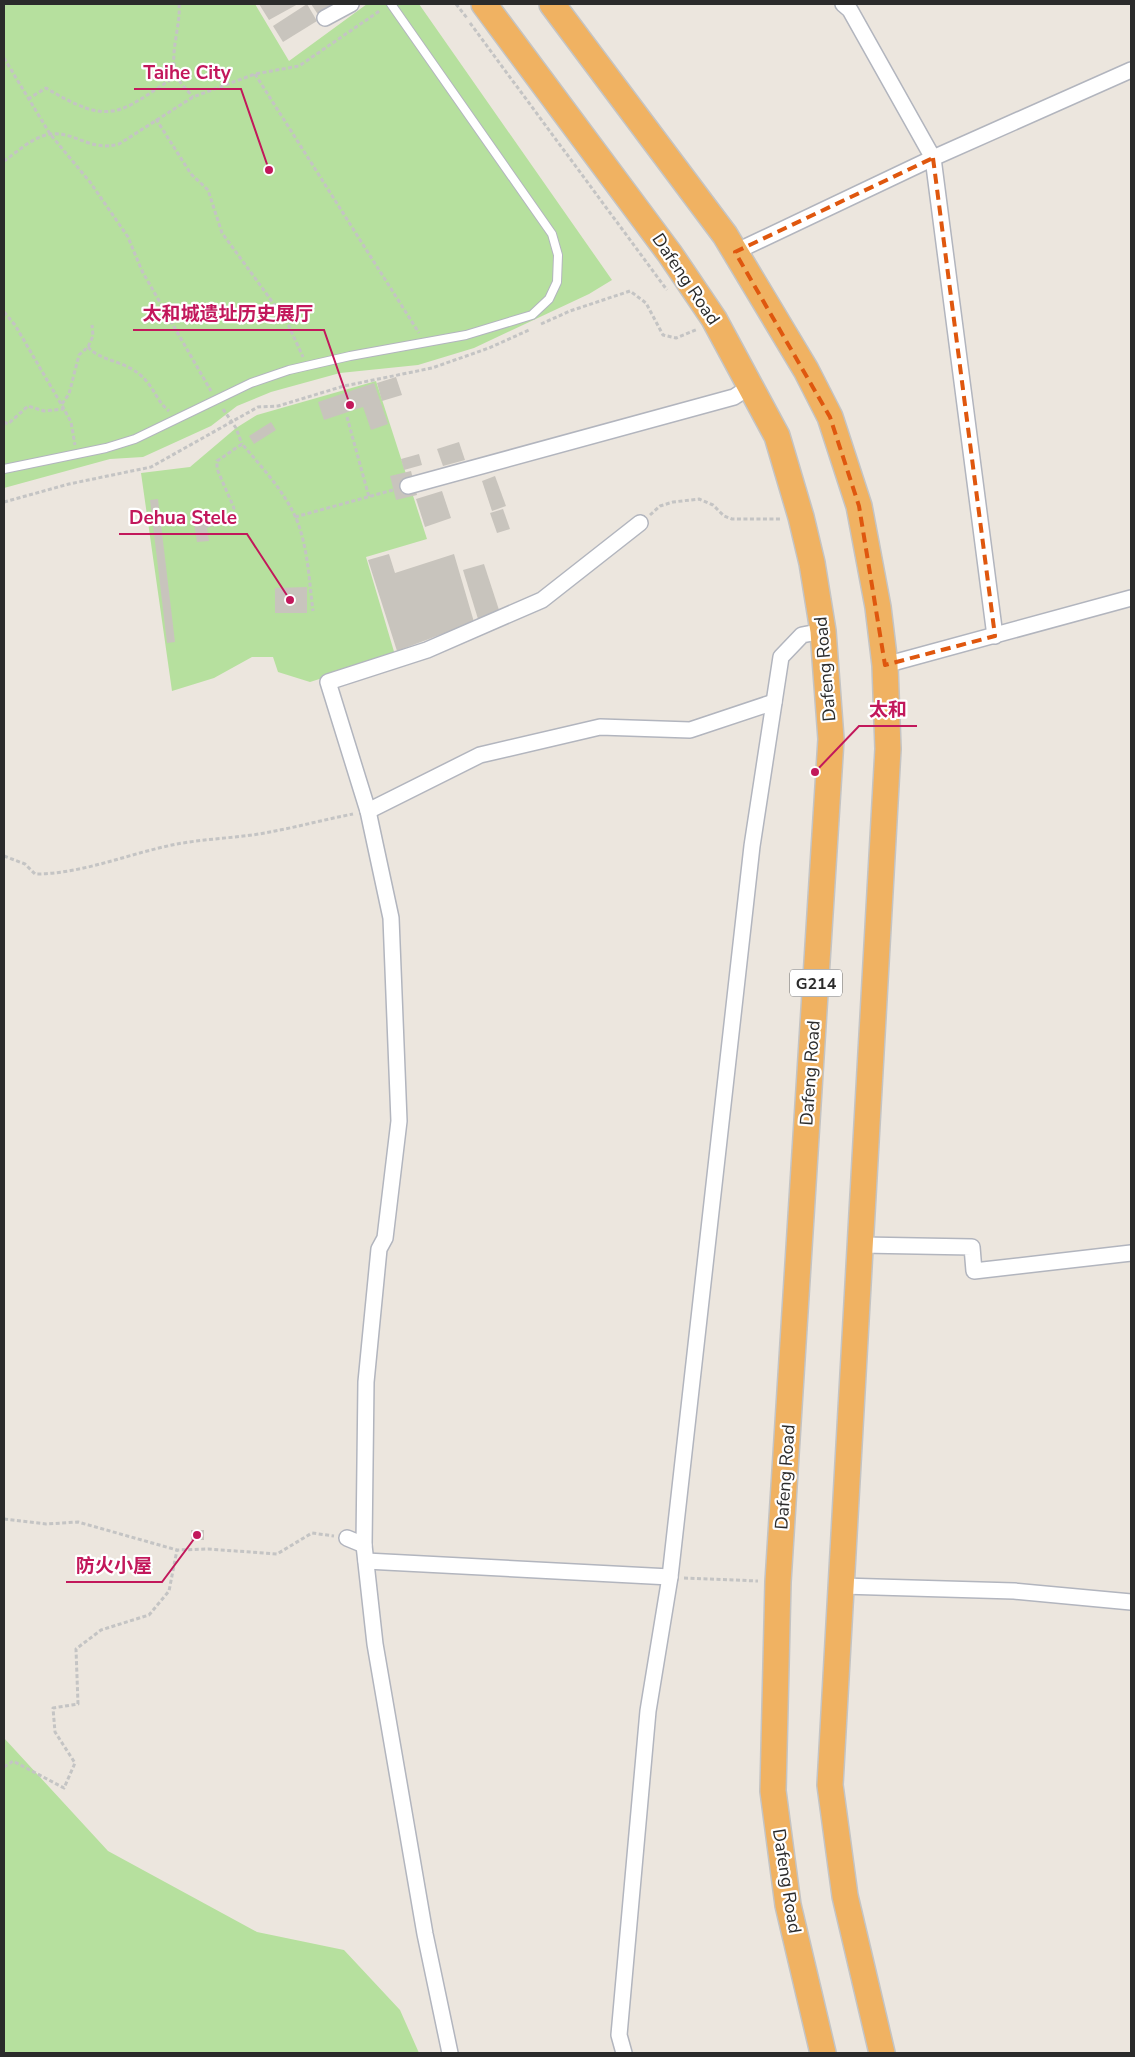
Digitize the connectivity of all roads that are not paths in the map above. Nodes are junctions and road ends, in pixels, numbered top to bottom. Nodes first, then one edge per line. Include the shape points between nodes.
1 (351, 4) edge
2 (391, 4) edge
3 (484, 4) edge
4 (552, 4) edge
5 (843, 4) edge
6 (325, 18) dead end
7 (1131, 70) edge
8 (933, 158) junction
9 (735, 252) junction
10 (751, 386) junction
11 (4, 470) edge
12 (408, 486) road end
13 (640, 523) road end
14 (1131, 598) edge
15 (823, 631) junction
16 (995, 636) junction
17 (885, 665) junction
18 (774, 702) junction
19 (368, 811) junction
20 (862, 1246) junction
21 (1131, 1253) edge
22 (347, 1538) road end
23 (364, 1544) junction
24 (366, 1561) junction
25 (670, 1577) junction
26 (842, 1586) junction
27 (1131, 1602) edge
28 (450, 2053) edge
29 (624, 2053) edge
30 (823, 2053) edge
31 (882, 2053) edge

1 - 6 street
2 - 11 lane via 547,224 558,255 558,272 554,291 543,306 532,315 474,333 306,366 251,383 121,444
3 - 10 highway, Dafeng Road / G214 via 664,246 702,327
4 - 9 highway
5 - 8 street via 850,10
7 - 8 street
8 - 9 street
8 - 16 street
9 - 17 highway via 806,370 830,417 859,506
10 - 12 street via 734,397
10 - 15 highway, Dafeng Road / G214 via 777,436 801,517
13 - 19 street via 542,600 427,650 328,682
14 - 16 street
15 - 18 street via 802,635 781,657
15 - 30 highway, Dafeng Road / G214 via 831,740 778,1582 774,1791 788,1905
16 - 17 street
17 - 20 highway via 888,749
18 - 19 street via 690,730 600,727 480,755
18 - 25 street via 752,846
19 - 23 street via 391,918 399,1121 385,1238 379,1249 371,1319 366,1382
20 - 21 street via 972,1247 974,1271
20 - 26 highway
22 - 23 street
23 - 24 street
24 - 25 street
24 - 28 street via 375,1644 425,1934
25 - 29 street via 648,1711 619,2035
26 - 27 street via 1014,1591
26 - 31 highway via 830,1786 845,1896

